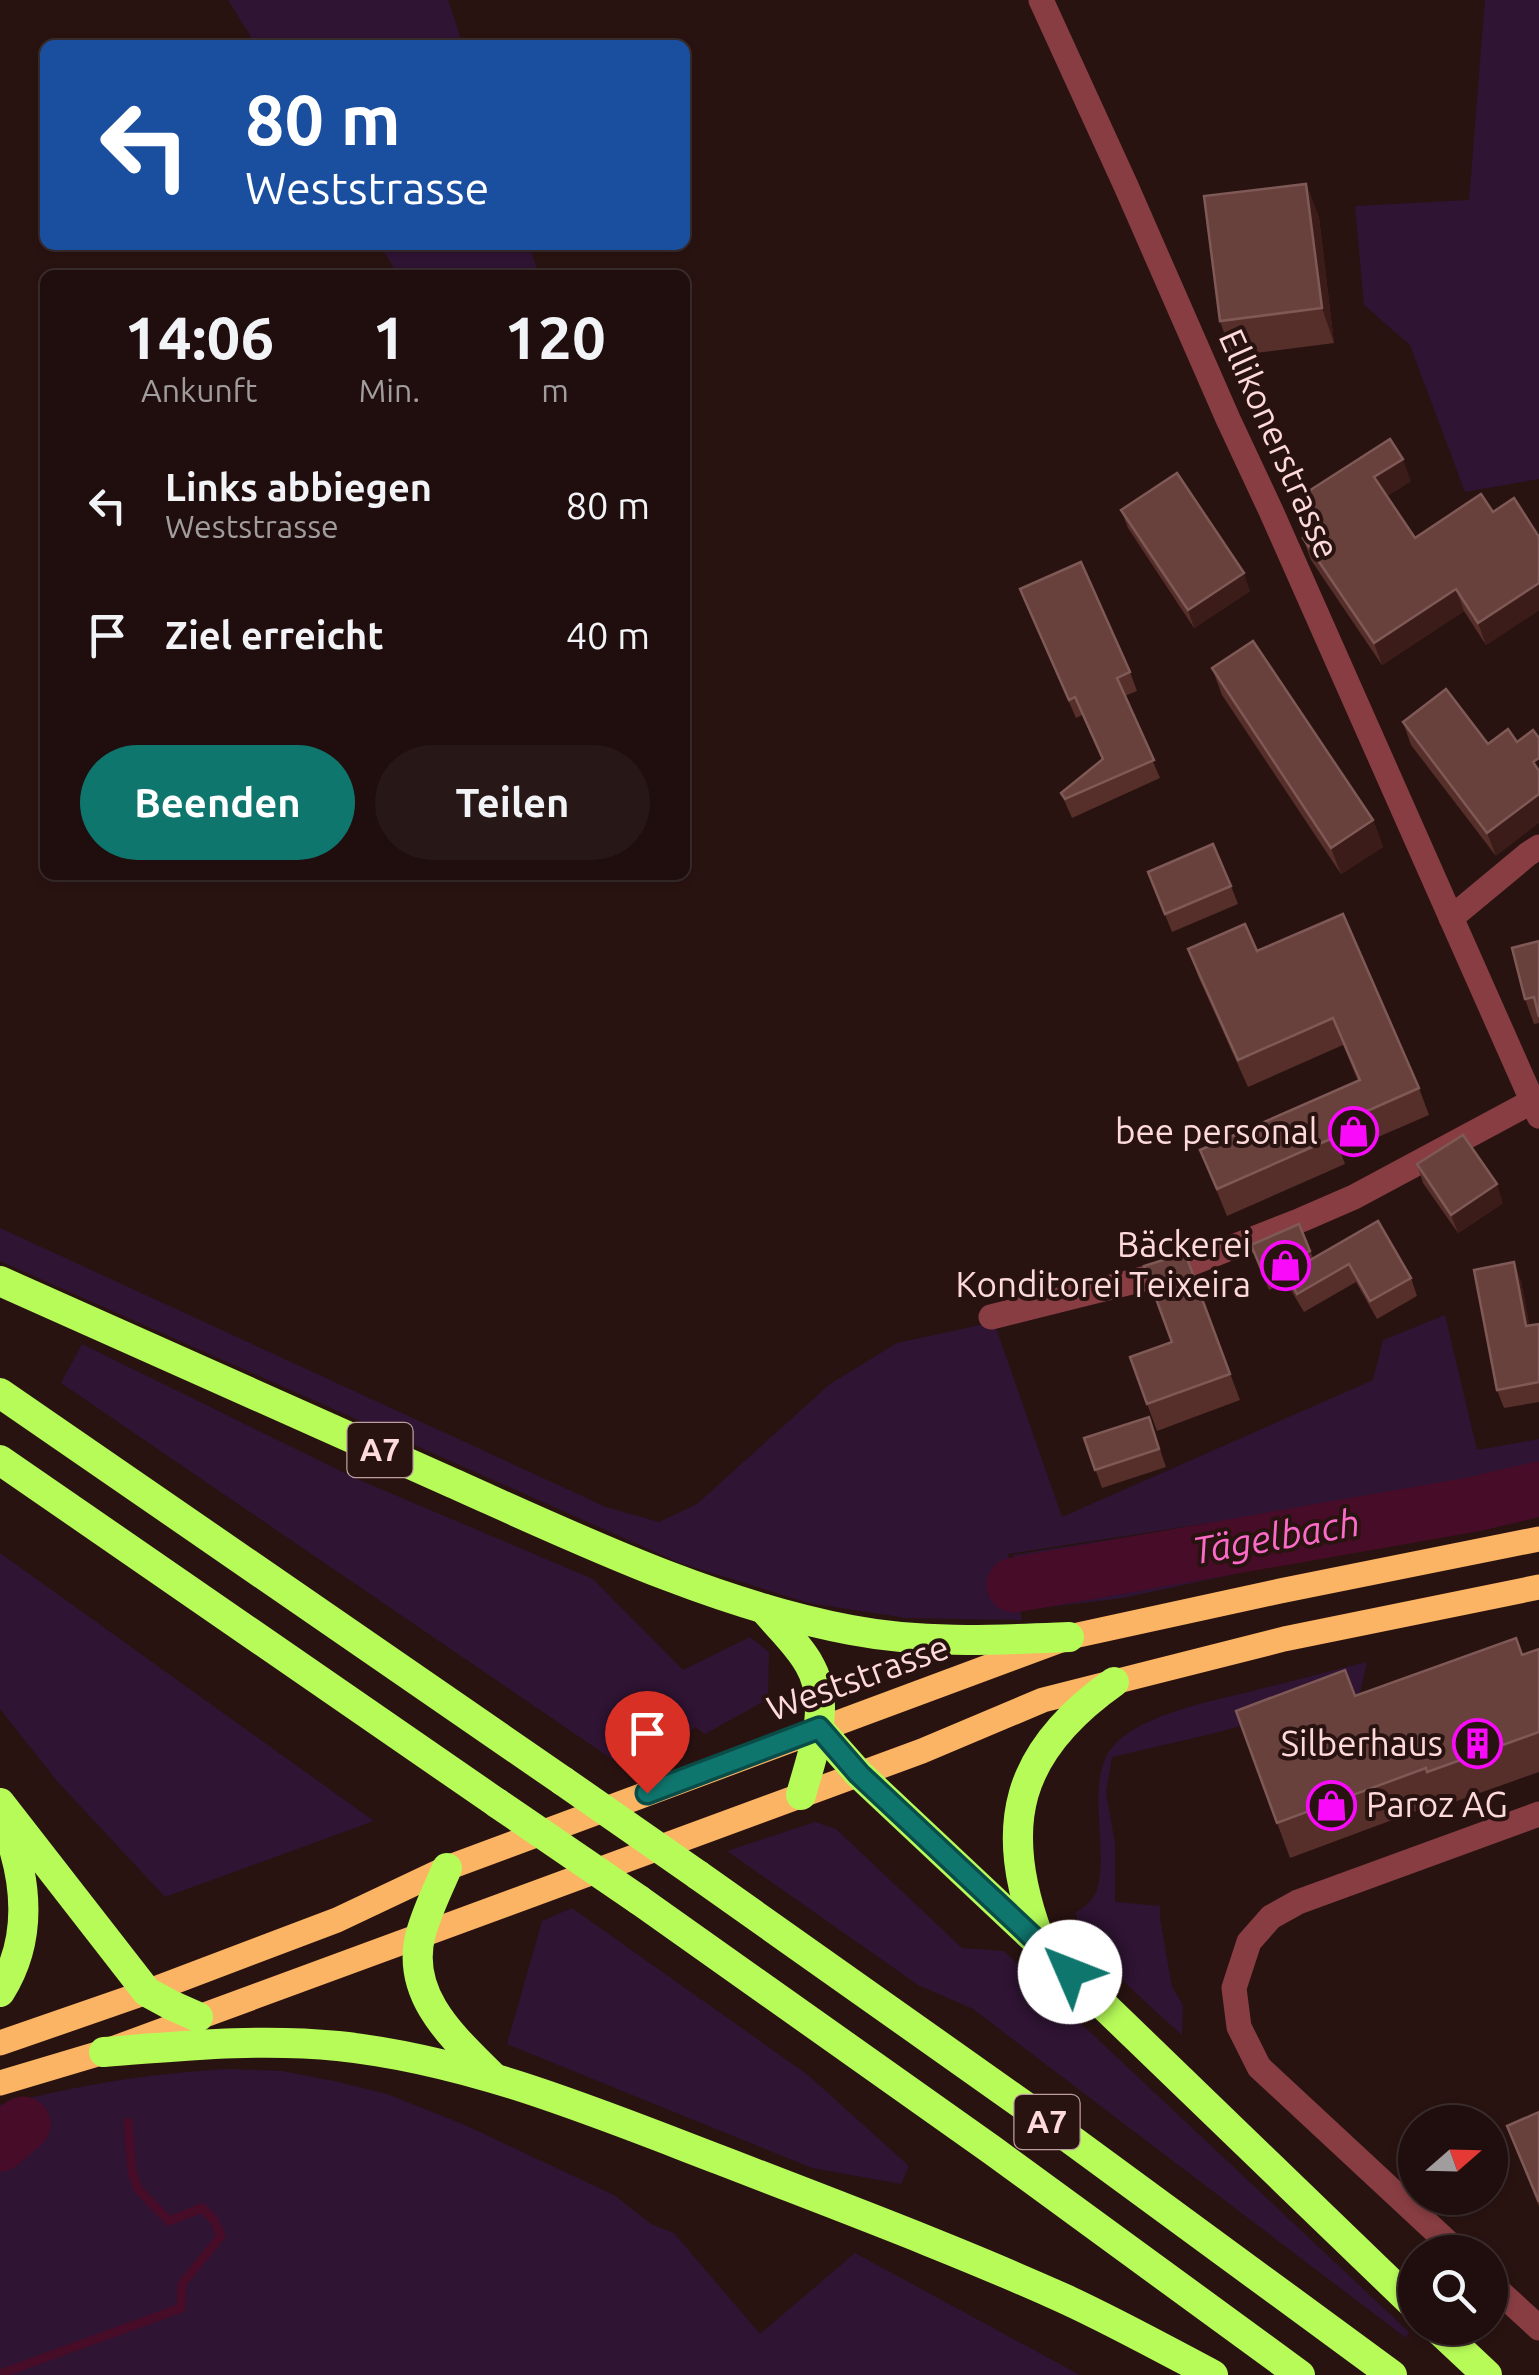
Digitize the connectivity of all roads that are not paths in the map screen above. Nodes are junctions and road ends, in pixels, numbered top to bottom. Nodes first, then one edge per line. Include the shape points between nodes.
1 (1041, 0) edge
2 (1539, 847) edge
3 (1451, 918) junction
4 (1529, 1109) edge
5 (0, 1281) edge
6 (992, 1317) dead end
7 (0, 1392) edge
8 (0, 1460) edge
9 (1539, 1539) edge
10 (1539, 1587) edge
11 (764, 1609) junction
12 (1069, 1637) junction
13 (1114, 1682) junction
14 (819, 1728) junction
15 (859, 1774) junction
16 (801, 1795) junction
17 (0, 1803) edge
18 (0, 1813) edge
19 (1539, 1814) edge
20 (447, 1868) junction
21 (420, 1934) junction
22 (1042, 1946) junction
23 (0, 1992) edge
24 (148, 1992) junction
25 (198, 2016) junction
26 (0, 2043) edge
27 (104, 2052) junction
28 (495, 2079) junction
29 (0, 2083) edge
30 (1440, 2235) edge
31 (1398, 2290) edge
32 (1508, 2300) edge
33 (1539, 2328) edge
34 (1455, 2345) edge
35 (1213, 2375) edge
36 (1300, 2375) edge
37 (1392, 2375) edge
38 (1487, 2375) edge

1 - 3 street, Ellikonerstrasse
2 - 3 street
3 - 4 street, Ellikonerstrasse
4 - 6 street, Ellikonerstrasse via 1354,1197 1168,1273
5 - 11 highway, A7 via 542,1522
7 - 37 highway, A7, bridge via 698,1874
8 - 36 highway, A7, bridge via 639,1900
9 - 12 main road, Weststrasse
10 - 13 main road via 1301,1635
11 - 12 highway, A7 via 929,1640
11 - 14 highway via 811,1667 821,1699
12 - 14 main road, Weststrasse
13 - 15 main road via 1043,1700
13 - 22 highway via 1058,1731 1022,1798 1020,1874
14 - 15 highway
14 - 16 highway
14 - 20 main road, Weststrasse
15 - 16 main road
15 - 22 highway
16 - 21 main road
17 - 24 highway
18 - 23 highway via 20,1864 24,1900 17,1954
19 - 30 street via 1271,1916 1249,1942 1234,1988 1239,2027 1259,2067
20 - 21 highway
20 - 24 main road, Weststrasse via 338,1920
21 - 25 main road
21 - 28 highway via 425,1996
22 - 31 highway
24 - 25 highway
24 - 26 main road, Weststrasse
25 - 27 main road
27 - 28 highway via 307,2044 384,2053
27 - 29 main road
28 - 35 highway via 904,2231 1065,2299
32 - 33 street
34 - 38 highway

